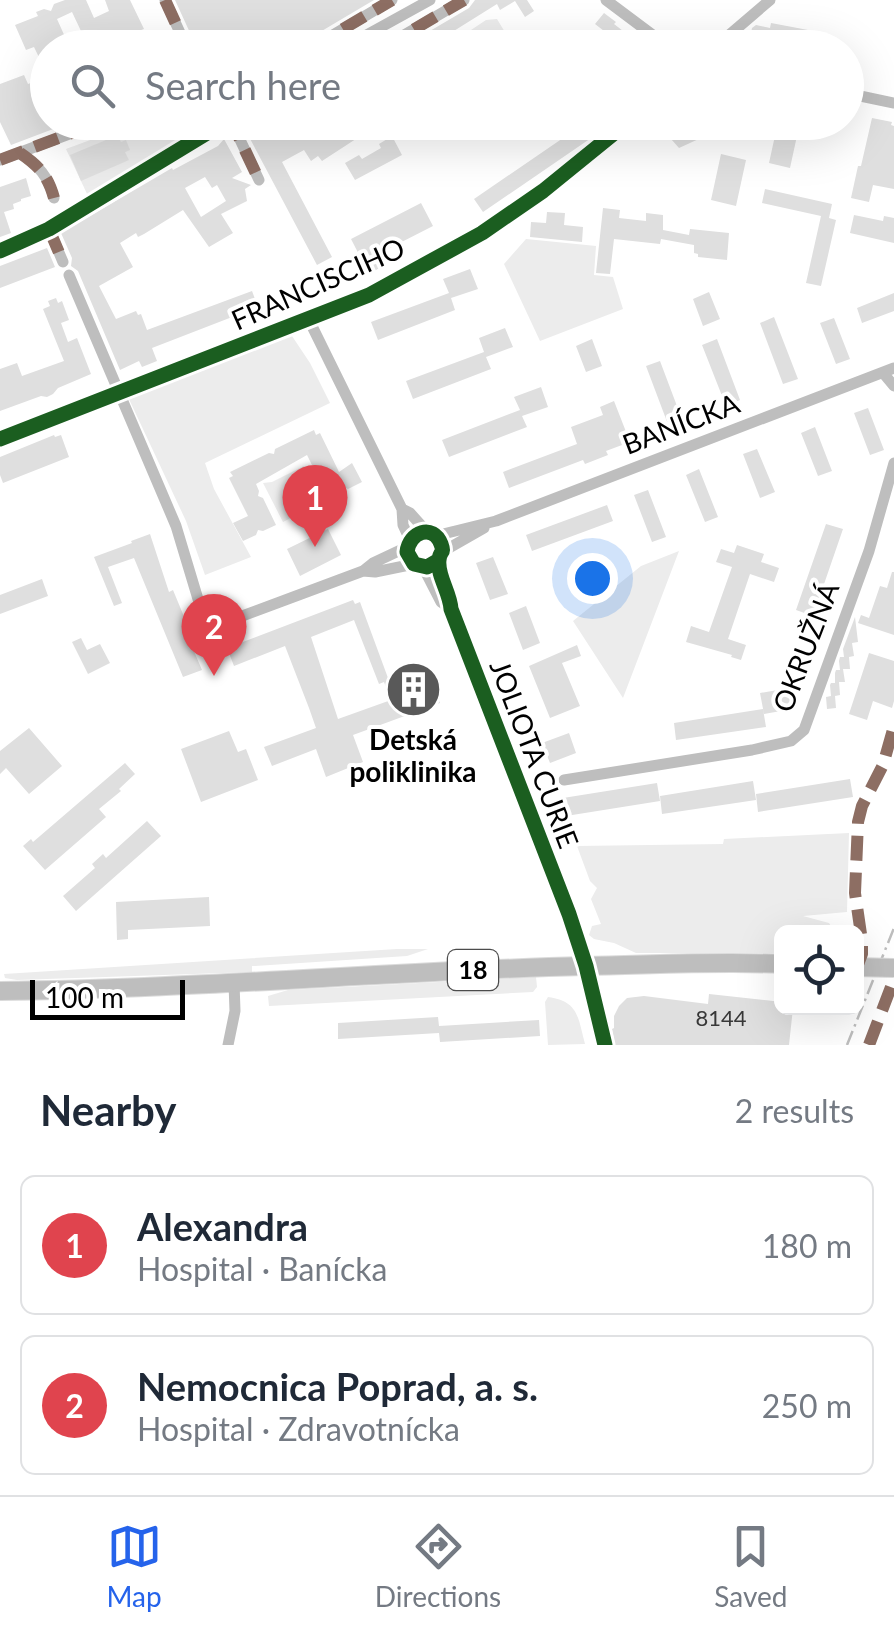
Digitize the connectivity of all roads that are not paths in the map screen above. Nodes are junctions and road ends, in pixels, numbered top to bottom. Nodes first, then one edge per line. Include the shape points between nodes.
1 (164, 0) edge
2 (392, 0) edge
3 (430, 0) edge
4 (464, 0) edge
5 (606, 0) edge
6 (770, 0) edge
7 (178, 30) edge
8 (341, 30) edge
9 (375, 30) edge
10 (413, 30) edge
11 (646, 30) edge
12 (735, 30) edge
13 (864, 96) edge
14 (894, 103) edge
15 (54, 140) edge
16 (206, 140) edge
17 (237, 140) edge
18 (606, 140) edge
19 (20, 153) junction
20 (2, 155) edge
21 (258, 180) dead end
22 (54, 198) dead end
23 (48, 230) junction
24 (0, 251) edge
25 (308, 320) junction
26 (889, 371) edge
27 (894, 386) edge
28 (0, 439) edge
29 (894, 462) edge
30 (402, 509) junction
31 (496, 521) junction
32 (431, 534) junction
33 (408, 544) junction
34 (440, 556) junction
35 (418, 566) junction
36 (363, 571) junction
37 (451, 609) junction
38 (564, 780) dead end
39 (774, 964) edge
40 (586, 966) junction
41 (864, 966) edge
42 (894, 968) edge
43 (234, 983) junction
44 (0, 991) edge
45 (228, 1045) edge
46 (605, 1045) edge

1 - 7 street
2 - 8 street
3 - 9 street
4 - 10 street
5 - 11 street
6 - 12 street
13 - 14 street
15 - 19 street
16 - 23 street
17 - 21 street
18 - 25 street, FRANCISCIHO via 482,233
19 - 20 street
19 - 22 street via 38,165
23 - 24 street
23 - 36 street via 176,526 207,629
25 - 28 street, FRANCISCIHO, bridge
25 - 30 street
26 - 27 street
26 - 31 street, BANÍCKA
29 - 38 street, OKRUŽNÁ via 804,730 790,741 752,750
30 - 32 street
30 - 33 street
31 - 32 street, BANÍCKA
31 - 34 street, BANÍCKA
32 - 33 street via 417,534
32 - 34 street via 441,544
33 - 35 street
33 - 36 street
34 - 35 street via 432,566
34 - 37 street, JOLIOTA CURIE
35 - 36 street
35 - 37 street, JOLIOTA CURIE
37 - 40 street, JOLIOTA CURIE
39 - 40 main road, 18
40 - 43 main road, 18
40 - 46 street, JOLIOTA CURIE
41 - 42 main road, bridge
43 - 44 main road, 18
43 - 45 street

